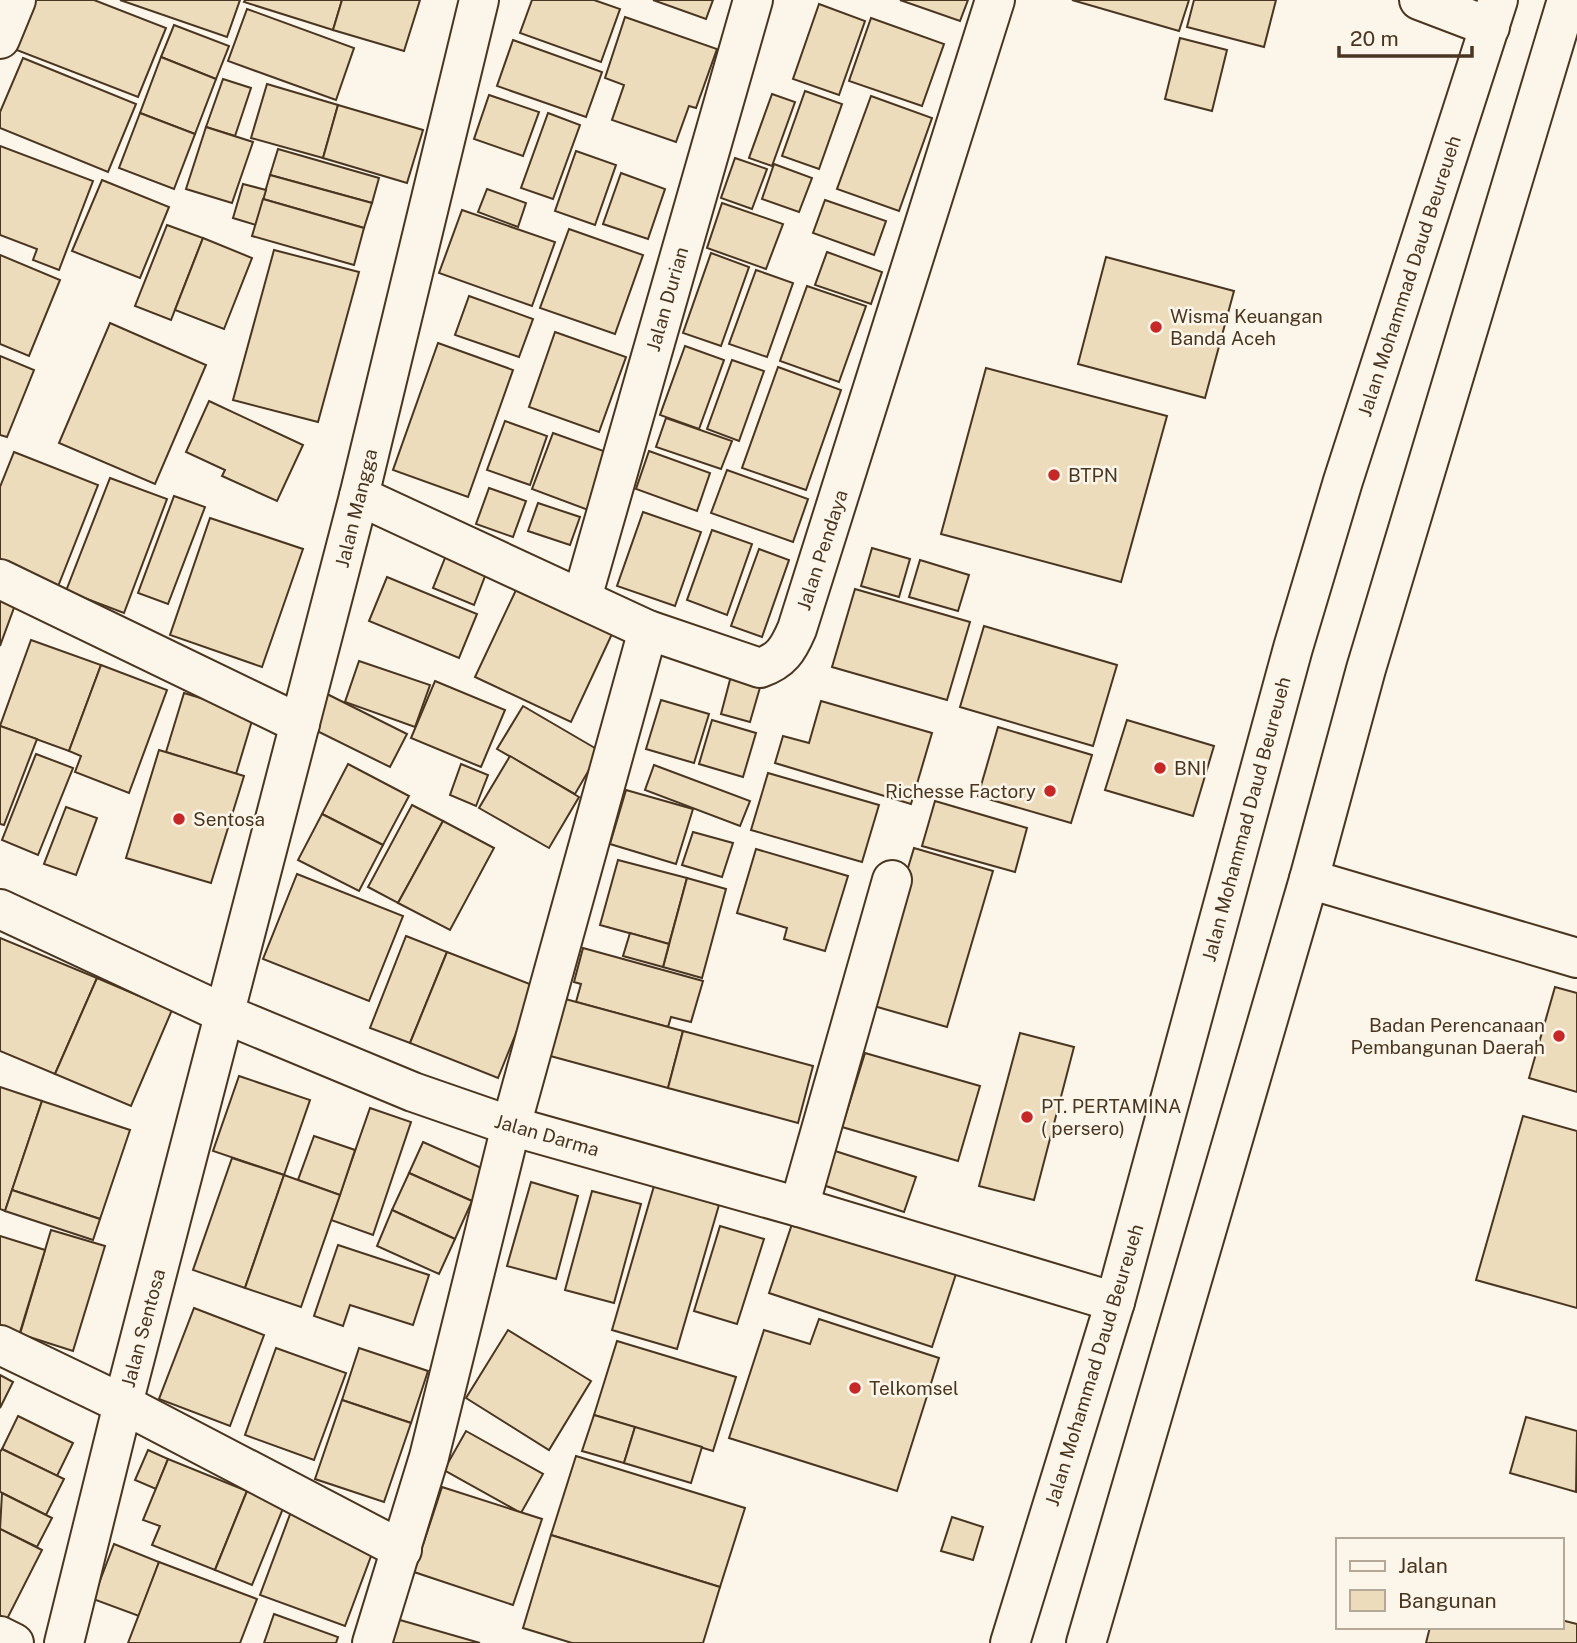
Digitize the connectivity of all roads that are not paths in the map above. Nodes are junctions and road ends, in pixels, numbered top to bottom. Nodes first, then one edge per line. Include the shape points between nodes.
1 (16, 0) edge
2 (480, 0) edge
3 (753, 0) edge
4 (995, 0) edge
5 (1419, 0) edge
6 (1494, 14) edge
7 (1567, 24) edge
8 (0, 39) edge
9 (359, 496) junction
10 (0, 579) edge
11 (582, 598) junction
12 (648, 630) junction
13 (300, 724) junction
14 (1309, 879) junction
15 (892, 880) dead end
16 (0, 909) edge
17 (1577, 958) edge
18 (225, 1014) junction
19 (511, 1126) junction
20 (799, 1206) junction
21 (1115, 1302) junction
22 (0, 1345) edge
23 (123, 1404) junction
24 (402, 1550) junction
25 (0, 1636) edge
26 (13, 1643) edge
27 (64, 1643) edge
28 (372, 1643) edge
29 (1010, 1643) edge
30 (1086, 1643) edge

1 - 8 main road
2 - 9 main road, Jalan Mangga
3 - 11 main road, Jalan Durian
4 - 12 main road, Jalan Pendaya via 788,651 775,663 760,668
5 - 6 main road
6 - 21 main road, Jalan Mohammad Daud Beureueh via 1342,481
7 - 14 main road via 1369,656
9 - 11 main road, Jalan Pendaya
9 - 13 main road, Jalan Mangga
10 - 13 main road
11 - 12 main road, Jalan Pendaya
12 - 19 main road
13 - 18 main road, Jalan Mangga
14 - 17 main road
14 - 30 main road
15 - 20 main road
16 - 18 main road, Jalan Darma
18 - 19 main road, Jalan Darma via 413,1092
18 - 23 main road, Jalan Sentosa
19 - 20 main road, Jalan Darma
19 - 24 main road
20 - 21 main road, Jalan Darma
21 - 29 main road, Jalan Mohammad Daud Beureueh
22 - 23 main road
23 - 24 main road
23 - 27 main road, Jalan Sentosa
24 - 28 main road
25 - 26 main road

